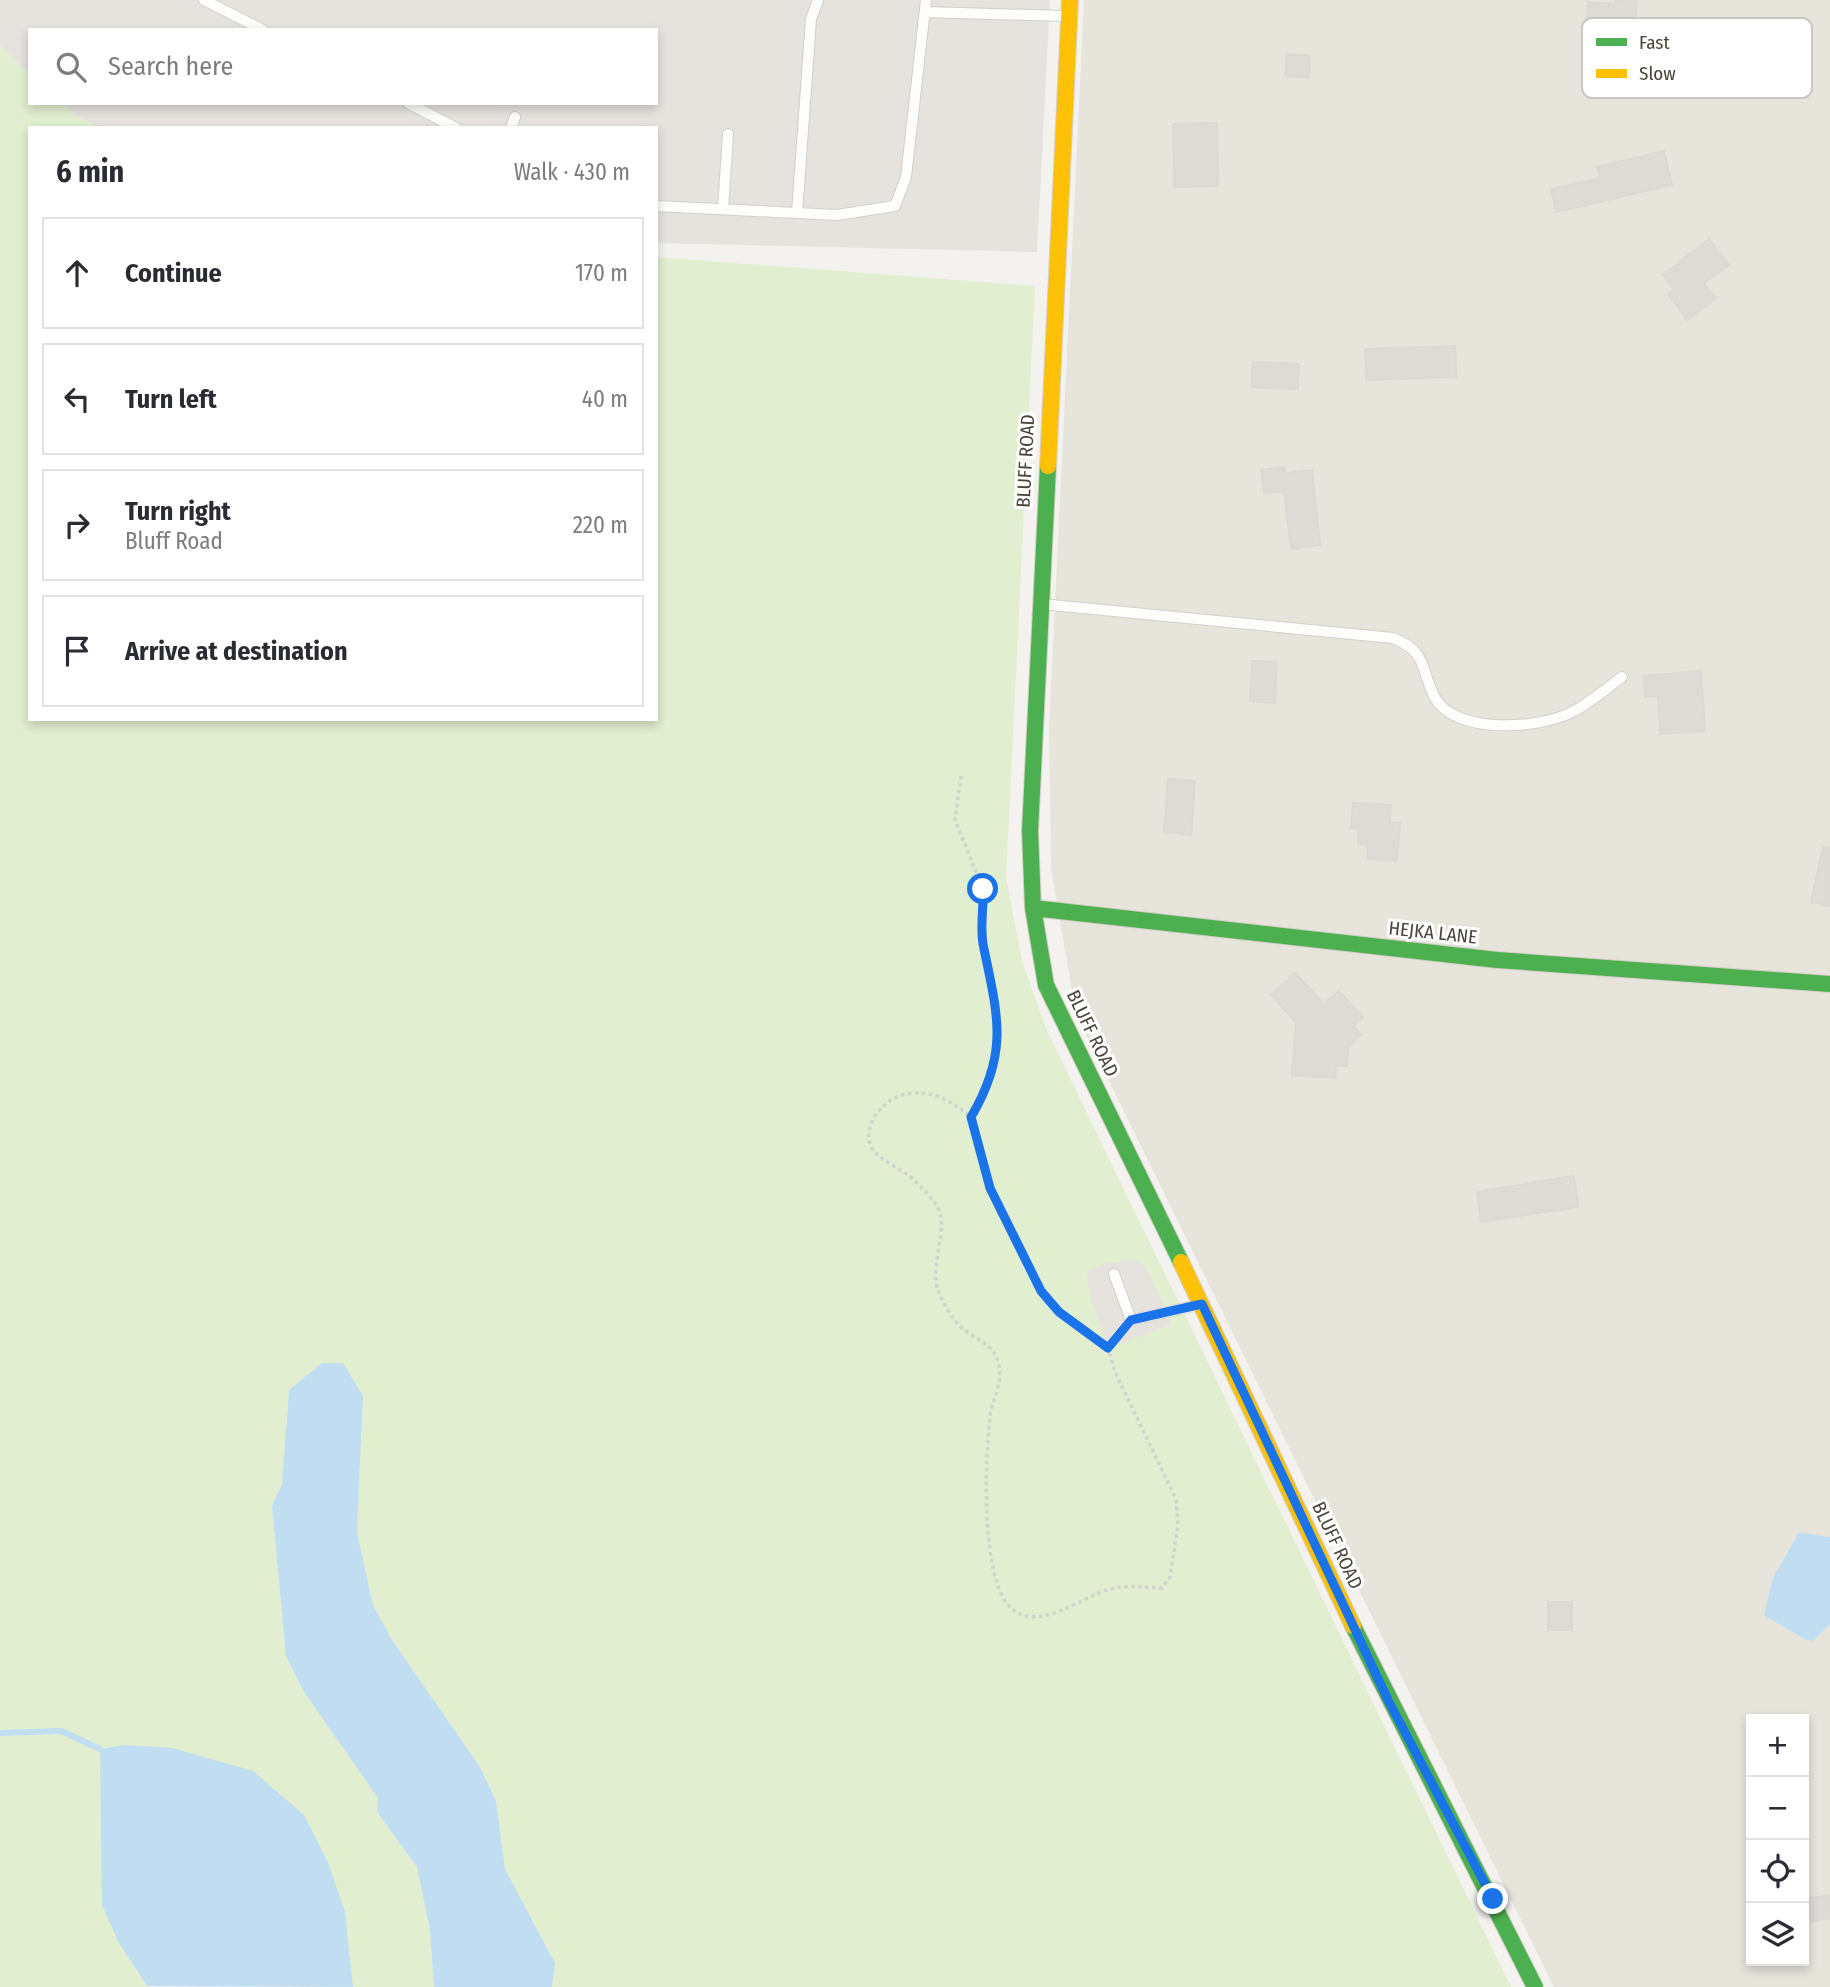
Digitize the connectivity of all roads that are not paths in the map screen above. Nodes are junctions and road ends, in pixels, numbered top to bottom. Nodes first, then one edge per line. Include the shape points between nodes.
1 (204, 0) edge
2 (818, 0) edge
3 (227, 5) edge
4 (926, 6) edge
5 (1069, 8) edge
6 (260, 28) edge
7 (412, 105) edge
8 (452, 126) edge
9 (728, 134) dead end
10 (658, 206) edge
11 (723, 209) junction
12 (797, 213) junction
13 (1039, 603) junction
14 (1622, 677) dead end
15 (1033, 908) junction
16 (1830, 984) edge
17 (1114, 1273) dead end
18 (1202, 1304) junction
19 (1535, 1987) edge

1 - 3 lane
2 - 12 lane via 811,19
3 - 6 lane
4 - 5 lane
4 - 12 lane via 906,177 895,206 837,215
5 - 13 street, BLUFF ROAD
7 - 8 lane
9 - 11 lane
10 - 11 lane
11 - 12 lane
13 - 14 lane via 1393,638 1412,646 1435,699 1463,720 1501,726 1542,724 1574,711
13 - 15 street, BLUFF ROAD via 1030,831
15 - 16 street, HEJKA LANE via 1497,960
15 - 18 street, BLUFF ROAD via 1046,985
17 - 18 lane via 1131,1320
18 - 19 street, BLUFF ROAD via 1389,1702

